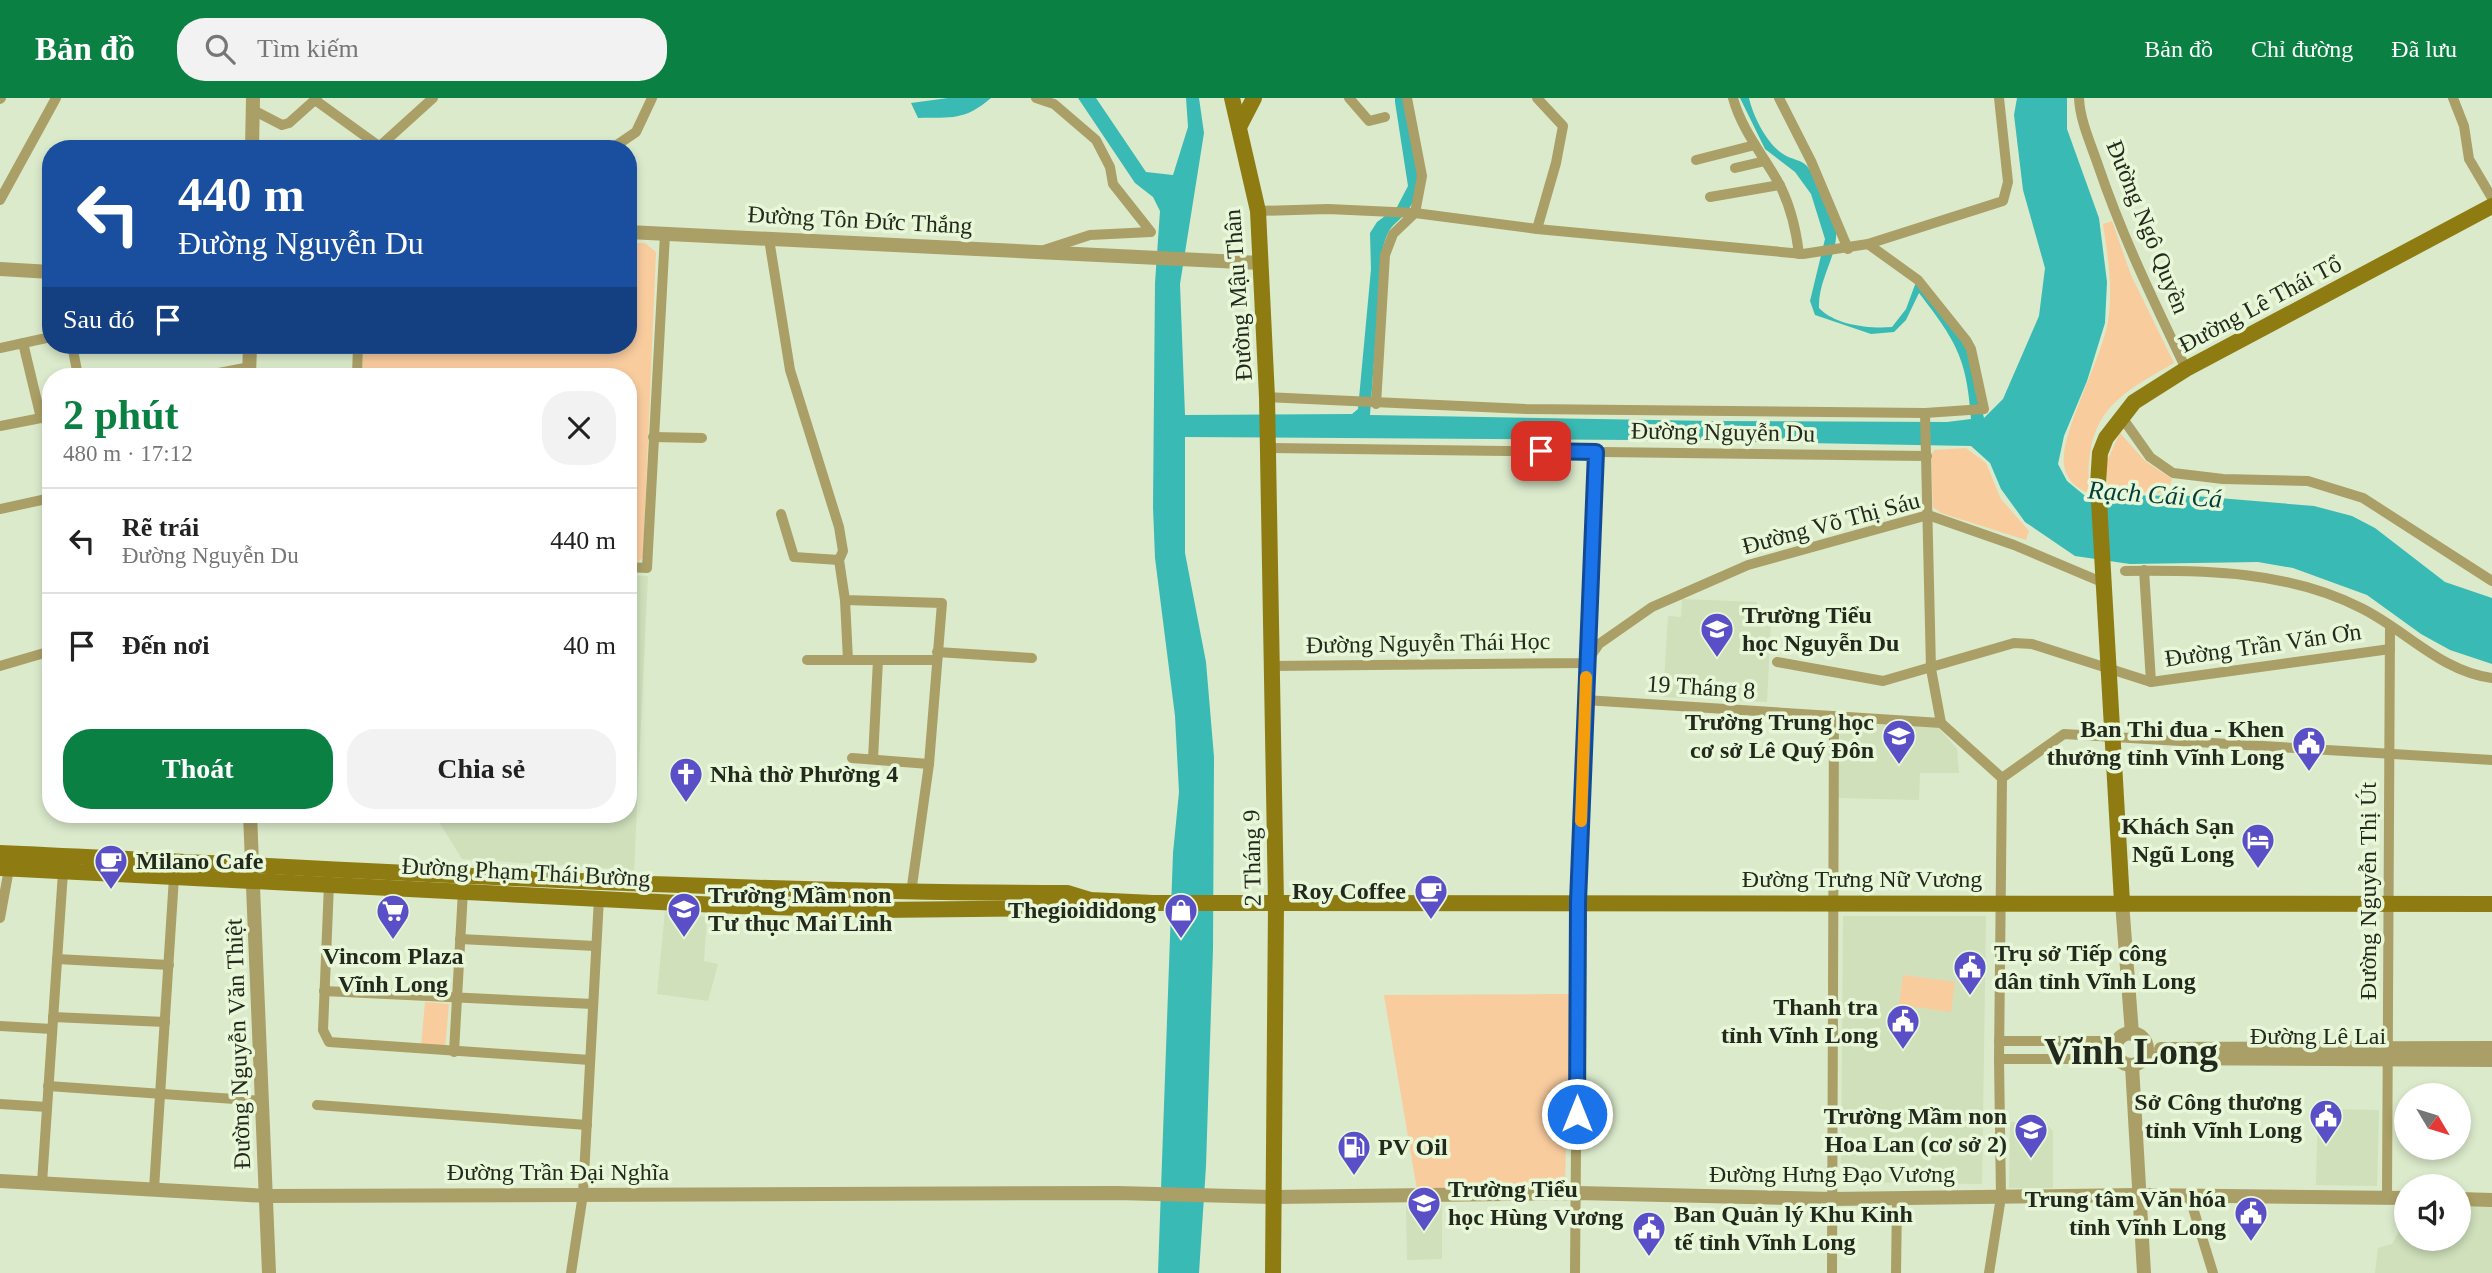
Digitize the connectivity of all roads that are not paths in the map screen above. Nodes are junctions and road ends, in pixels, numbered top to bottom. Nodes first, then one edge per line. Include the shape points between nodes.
1 (56, 98) edge
2 (433, 98) edge
3 (652, 98) edge
4 (1036, 98) edge
5 (1232, 98) edge
6 (1254, 98) edge
7 (1349, 98) edge
8 (1407, 98) edge
9 (1537, 98) edge
10 (1733, 98) edge
11 (1779, 98) edge
12 (1999, 98) edge
13 (2079, 98) edge
14 (2454, 98) edge
15 (316, 99) edge
16 (253, 104) edge
17 (1385, 117) dead end
18 (1238, 130) junction
19 (252, 140) edge
20 (372, 140) edge
21 (388, 140) edge
22 (624, 140) edge
23 (1755, 145) junction
24 (1696, 160) dead end
25 (1765, 162) junction
26 (1735, 168) dead end
27 (1780, 185) junction
28 (1710, 197) dead end
29 (2492, 198) edge
30 (0, 200) edge
31 (2492, 206) edge
32 (1258, 211) junction
33 (1412, 213) junction
34 (1537, 229) junction
35 (637, 232) edge
36 (665, 234) junction
37 (769, 239) junction
38 (1868, 244) junction
39 (1845, 250) junction
40 (1041, 251) junction
41 (1799, 254) junction
42 (1261, 263) junction
43 (0, 269) edge
44 (42, 271) edge
45 (42, 339) edge
46 (23, 343) junction
47 (0, 348) edge
48 (2186, 369) junction
49 (1267, 402) junction
50 (42, 404) edge
51 (1376, 404) junction
52 (1925, 416) junction
53 (2121, 416) junction
54 (42, 418) edge
55 (0, 426) edge
56 (653, 437) junction
57 (702, 438) dead end
58 (1266, 445) junction
59 (1596, 452) junction
60 (1927, 454) junction
61 (42, 500) edge
62 (0, 509) edge
63 (781, 514) dead end
64 (1928, 514) junction
65 (839, 560) junction
66 (637, 567) edge
67 (2144, 570) junction
68 (2125, 571) dead end
69 (2104, 575) junction
70 (2492, 581) edge
71 (845, 600) junction
72 (2390, 626) junction
73 (2390, 649) junction
74 (42, 654) edge
75 (937, 656) junction
76 (1032, 658) dead end
77 (807, 660) dead end
78 (848, 660) junction
79 (878, 660) junction
80 (1777, 662) dead end
81 (1586, 663) junction
82 (0, 666) edge
83 (1271, 666) junction
84 (1931, 669) junction
85 (2109, 670) junction
86 (2492, 678) edge
87 (2151, 682) junction
88 (1586, 700) junction
89 (1834, 717) junction
90 (1941, 723) junction
91 (2113, 737) junction
92 (2388, 754) junction
93 (852, 758) dead end
94 (873, 759) junction
95 (2492, 760) edge
96 (929, 764) junction
97 (2002, 778) junction
98 (250, 823) edge
99 (0, 853) edge
100 (64, 864) junction
101 (5, 869) edge
102 (253, 872) junction
103 (174, 877) junction
104 (328, 884) junction
105 (544, 887) junction
106 (463, 891) junction
107 (598, 898) junction
108 (911, 901) junction
109 (1232, 902) joint
110 (1276, 902) junction
111 (1578, 902) junction
112 (1833, 902) junction
113 (2001, 902) junction
114 (2122, 902) junction
115 (2388, 904) junction
116 (2492, 904) edge
117 (0, 918) edge
118 (460, 939) junction
119 (595, 946) junction
120 (57, 959) junction
121 (169, 965) junction
122 (324, 991) junction
123 (457, 998) junction
124 (593, 1004) junction
125 (165, 1022) junction
126 (53, 1023) junction
127 (0, 1026) edge
128 (2132, 1034) junction
129 (1999, 1041) junction
130 (2117, 1041) junction
131 (2492, 1048) edge
132 (454, 1052) junction
133 (2389, 1053) junction
134 (2141, 1058) junction
135 (1998, 1059) junction
136 (2118, 1059) junction
137 (590, 1060) junction
138 (2492, 1060) edge
139 (48, 1086) junction
140 (160, 1095) junction
141 (263, 1101) junction
142 (0, 1104) edge
143 (317, 1105) dead end
144 (47, 1107) junction
145 (587, 1125) junction
146 (0, 1181) edge
147 (42, 1183) junction
148 (154, 1189) junction
149 (1577, 1193) junction
150 (583, 1194) junction
151 (2138, 1195) junction
152 (2189, 1195) junction
153 (267, 1196) junction
154 (1266, 1197) junction
155 (2387, 1197) junction
156 (2394, 1197) edge
157 (2001, 1198) junction
158 (1832, 1199) junction
159 (2471, 1199) edge
160 (2492, 1199) edge
161 (1897, 1200) junction
162 (269, 1273) edge
163 (570, 1273) edge
164 (1273, 1273) edge
165 (1575, 1273) edge
166 (1832, 1273) edge
167 (1896, 1273) edge
168 (1989, 1273) edge
169 (2144, 1273) edge
170 (2213, 1273) edge

1 - 30 street
2 - 21 street
3 - 22 street via 636,132
4 - 40 street via 1054,104 1096,140 1113,184 1151,232 1090,235
5 - 18 main road, Đường Mậu Thân
6 - 18 main road
7 - 17 street via 1369,121
8 - 33 street via 1422,176
9 - 34 street via 1563,126
10 - 23 street
11 - 39 street via 1811,161
12 - 38 street via 2008,182 2003,201
13 - 48 street, Đường Ngô Quyền via 2108,194
14 - 29 street via 2469,159
15 - 16 street via 282,125
15 - 20 street
16 - 19 street
18 - 32 main road, Đường Mậu Thân
23 - 24 street
23 - 25 street
25 - 26 street
25 - 27 street
27 - 28 street
27 - 41 street
31 - 48 main road, Đường Lê Thái Tổ
32 - 33 street
32 - 42 main road, Đường Mậu Thân
33 - 34 street
33 - 51 street via 1393,234 1385,255
34 - 41 street
35 - 36 street, Đường Tôn Đức Thắng
36 - 37 street, Đường Tôn Đức Thắng
36 - 56 street
37 - 40 street, Đường Tôn Đức Thắng
37 - 65 street via 790,370 839,527 843,551
38 - 39 street
38 - 52 street via 1918,280 1971,349 1984,409
39 - 41 street
40 - 42 street, Đường Tôn Đức Thắng
42 - 49 main road, Đường Mậu Thân
43 - 44 street
45 - 46 street
46 - 47 street
46 - 50 street
48 - 53 main road, Đường Lê Thái Tổ via 2134,402
49 - 51 street
49 - 58 main road, Đường Mậu Thân
51 - 52 street
52 - 60 street
53 - 69 main road, Đường Lê Thái Tổ via 2100,453
53 - 70 street via 2150,457 2173,473 2308,481 2363,498
54 - 55 street
56 - 57 street
56 - 66 street via 647,568
58 - 59 street, Đường Nguyễn Du
58 - 83 main road, 2 Tháng 9
59 - 60 street, Đường Nguyễn Du
59 - 81 street
60 - 64 street
61 - 62 street
63 - 65 street via 794,557
64 - 69 street, Đường Võ Thị Sáu
64 - 81 street, Đường Võ Thị Sáu via 1748,565 1652,607 1600,644
64 - 84 street
65 - 71 street
67 - 68 street
67 - 72 street via 2213,571 2293,583 2349,601
67 - 87 street
69 - 85 main road, Đường Lê Thái Tổ
71 - 75 street via 942,603
71 - 78 street
72 - 73 street, Đường Nguyễn Thị Út
72 - 86 street via 2427,653
73 - 87 street, Đường Trần Văn Ơn
73 - 92 street, Đường Nguyễn Thị Út
74 - 82 street
75 - 76 street
75 - 79 street
75 - 96 street
77 - 78 street
78 - 79 street
79 - 94 street
80 - 84 street, Đường Trần Văn Ơn via 1883,681
81 - 83 street, Đường Nguyễn Thái Học
81 - 88 street
83 - 110 main road, 2 Tháng 9
84 - 85 street, Đường Trần Văn Ơn via 2014,643 2032,644
84 - 90 street
85 - 87 street, Đường Trần Văn Ơn
85 - 91 main road, Đường Lê Thái Tổ
88 - 89 street, 19 Tháng 8
88 - 111 street
89 - 90 street, 19 Tháng 8
89 - 112 street
90 - 97 street
91 - 92 street
91 - 97 street via 2064,734
91 - 114 main road, Đường Lê Thái Tổ
92 - 95 street
92 - 115 street, Đường Nguyễn Thị Út
93 - 94 street
94 - 96 street
96 - 108 street
97 - 113 street
98 - 102 street, Đường Nguyễn Văn Thiệt
99 - 100 main road, Đường Phạm Thái Bường
100 - 101 main road, Đường Phạm Thái Bường
100 - 102 main road, Đường Phạm Thái Bường
100 - 103 main road, Đường Phạm Thái Bường
100 - 120 street
101 - 117 street
102 - 103 main road, Đường Phạm Thái Bường
102 - 104 main road, Đường Phạm Thái Bường
102 - 105 main road, Đường Phạm Thái Bường
102 - 141 street, Đường Nguyễn Văn Thiệt
103 - 121 street
104 - 106 main road, Đường Phạm Thái Bường
104 - 122 street
105 - 106 main road, Đường Phạm Thái Bường
105 - 107 main road, Đường Phạm Thái Bường
105 - 108 main road, Đường Phạm Thái Bường
106 - 118 street
107 - 108 main road, Đường Phạm Thái Bường via 737,906
107 - 119 street
108 - 109 main road, Đường Phạm Thái Bường via 1067,893 1090,901
109 - 110 main road, Đường Trưng Nữ Vương
110 - 111 main road, Đường Trưng Nữ Vương
110 - 154 main road, 2 Tháng 9
111 - 112 main road, Đường Trưng Nữ Vương
111 - 149 street
112 - 113 main road, Đường Trưng Nữ Vương
112 - 158 street
113 - 114 main road, Đường Trưng Nữ Vương
113 - 129 street
114 - 115 main road, Đường Trưng Nữ Vương
114 - 128 street
115 - 116 main road, Đường Trưng Nữ Vương
115 - 133 street, Đường Nguyễn Thị Út
118 - 119 street
118 - 123 street
119 - 124 street
120 - 121 street
120 - 126 street
121 - 125 street
122 - 123 street
122 - 132 street via 323,1033 331,1043
123 - 124 street
123 - 132 street
124 - 137 street
125 - 126 street
125 - 140 street
126 - 127 street
126 - 139 street
128 - 130 street
128 - 134 street via 2141,1038
129 - 130 street
129 - 135 street
130 - 136 street
131 - 133 street, Đường Lê Lai
132 - 137 street
133 - 134 street, Đường Lê Lai
133 - 138 street, Đường Lê Lai
133 - 155 street, Đường Nguyễn Thị Út
134 - 136 street
134 - 151 street
135 - 136 street
135 - 157 street
137 - 145 street
139 - 140 street
139 - 144 street
140 - 141 street
140 - 148 street
141 - 153 street, Đường Nguyễn Văn Thiệt
142 - 144 street
143 - 145 street
144 - 147 street
145 - 150 street
146 - 147 street, Đường Trần Đại Nghĩa
147 - 148 street, Đường Trần Đại Nghĩa
148 - 153 street, Đường Trần Đại Nghĩa
149 - 154 street, Đường Hưng Đạo Vương
149 - 158 street, Đường Hưng Đạo Vương
149 - 165 street
150 - 153 street, Đường Trần Đại Nghĩa
150 - 154 street, Đường Trần Đại Nghĩa
150 - 163 street
151 - 152 street, Đường Hưng Đạo Vương
151 - 157 street, Đường Hưng Đạo Vương
151 - 169 street
152 - 155 street, Đường Hưng Đạo Vương
152 - 170 street
153 - 162 street, Đường Nguyễn Văn Thiệt
154 - 164 main road, 2 Tháng 9
155 - 156 street, Đường Hưng Đạo Vương
157 - 161 street, Đường Hưng Đạo Vương
157 - 168 street
158 - 161 street, Đường Hưng Đạo Vương
158 - 166 street
159 - 160 street
161 - 167 street

